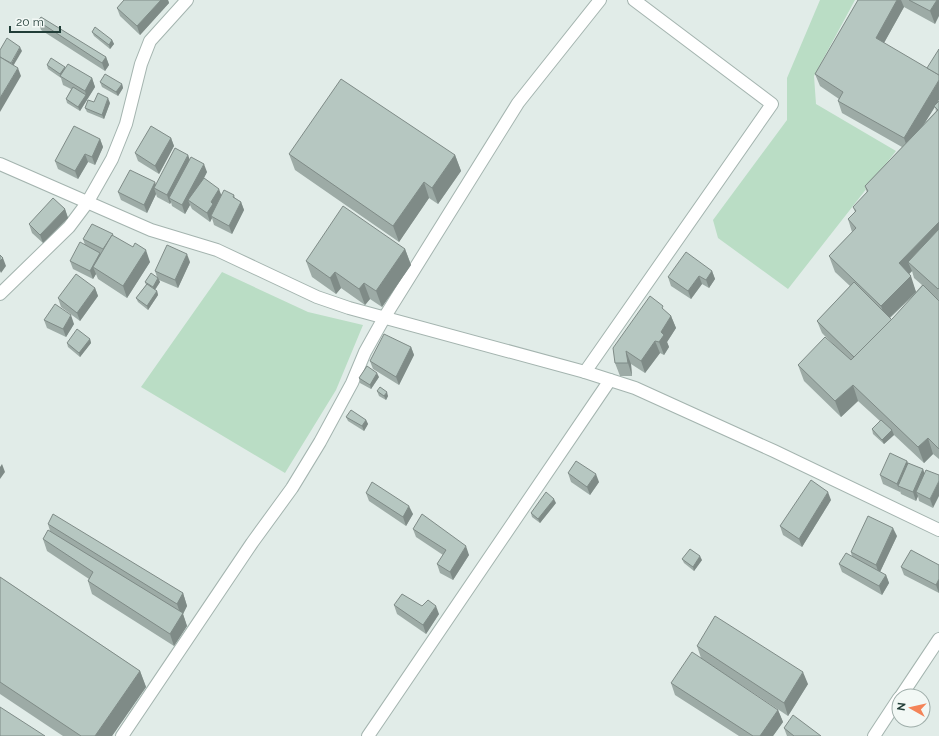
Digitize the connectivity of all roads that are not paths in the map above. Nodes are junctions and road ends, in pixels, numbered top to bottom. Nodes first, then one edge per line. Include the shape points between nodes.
1 (187, 0) edge
2 (600, 0) edge
3 (634, 0) edge
4 (0, 164) edge
5 (87, 203) junction
6 (0, 294) edge
7 (384, 318) junction
8 (585, 372) junction
9 (610, 380) junction
10 (939, 530) edge
11 (939, 638) edge
12 (906, 688) edge
13 (891, 710) edge
14 (122, 736) edge
15 (368, 736) edge
16 (874, 736) edge

1 - 5 street via 150,41 141,64 126,124 112,159
2 - 7 street via 518,103
3 - 8 street via 772,104
4 - 5 street
5 - 6 street via 69,227
5 - 7 street via 152,230 217,250 317,297
7 - 8 street
7 - 14 street via 365,352 352,383 292,488
8 - 9 street
9 - 10 street via 635,388 774,451
9 - 15 street
11 - 12 street
13 - 16 street

